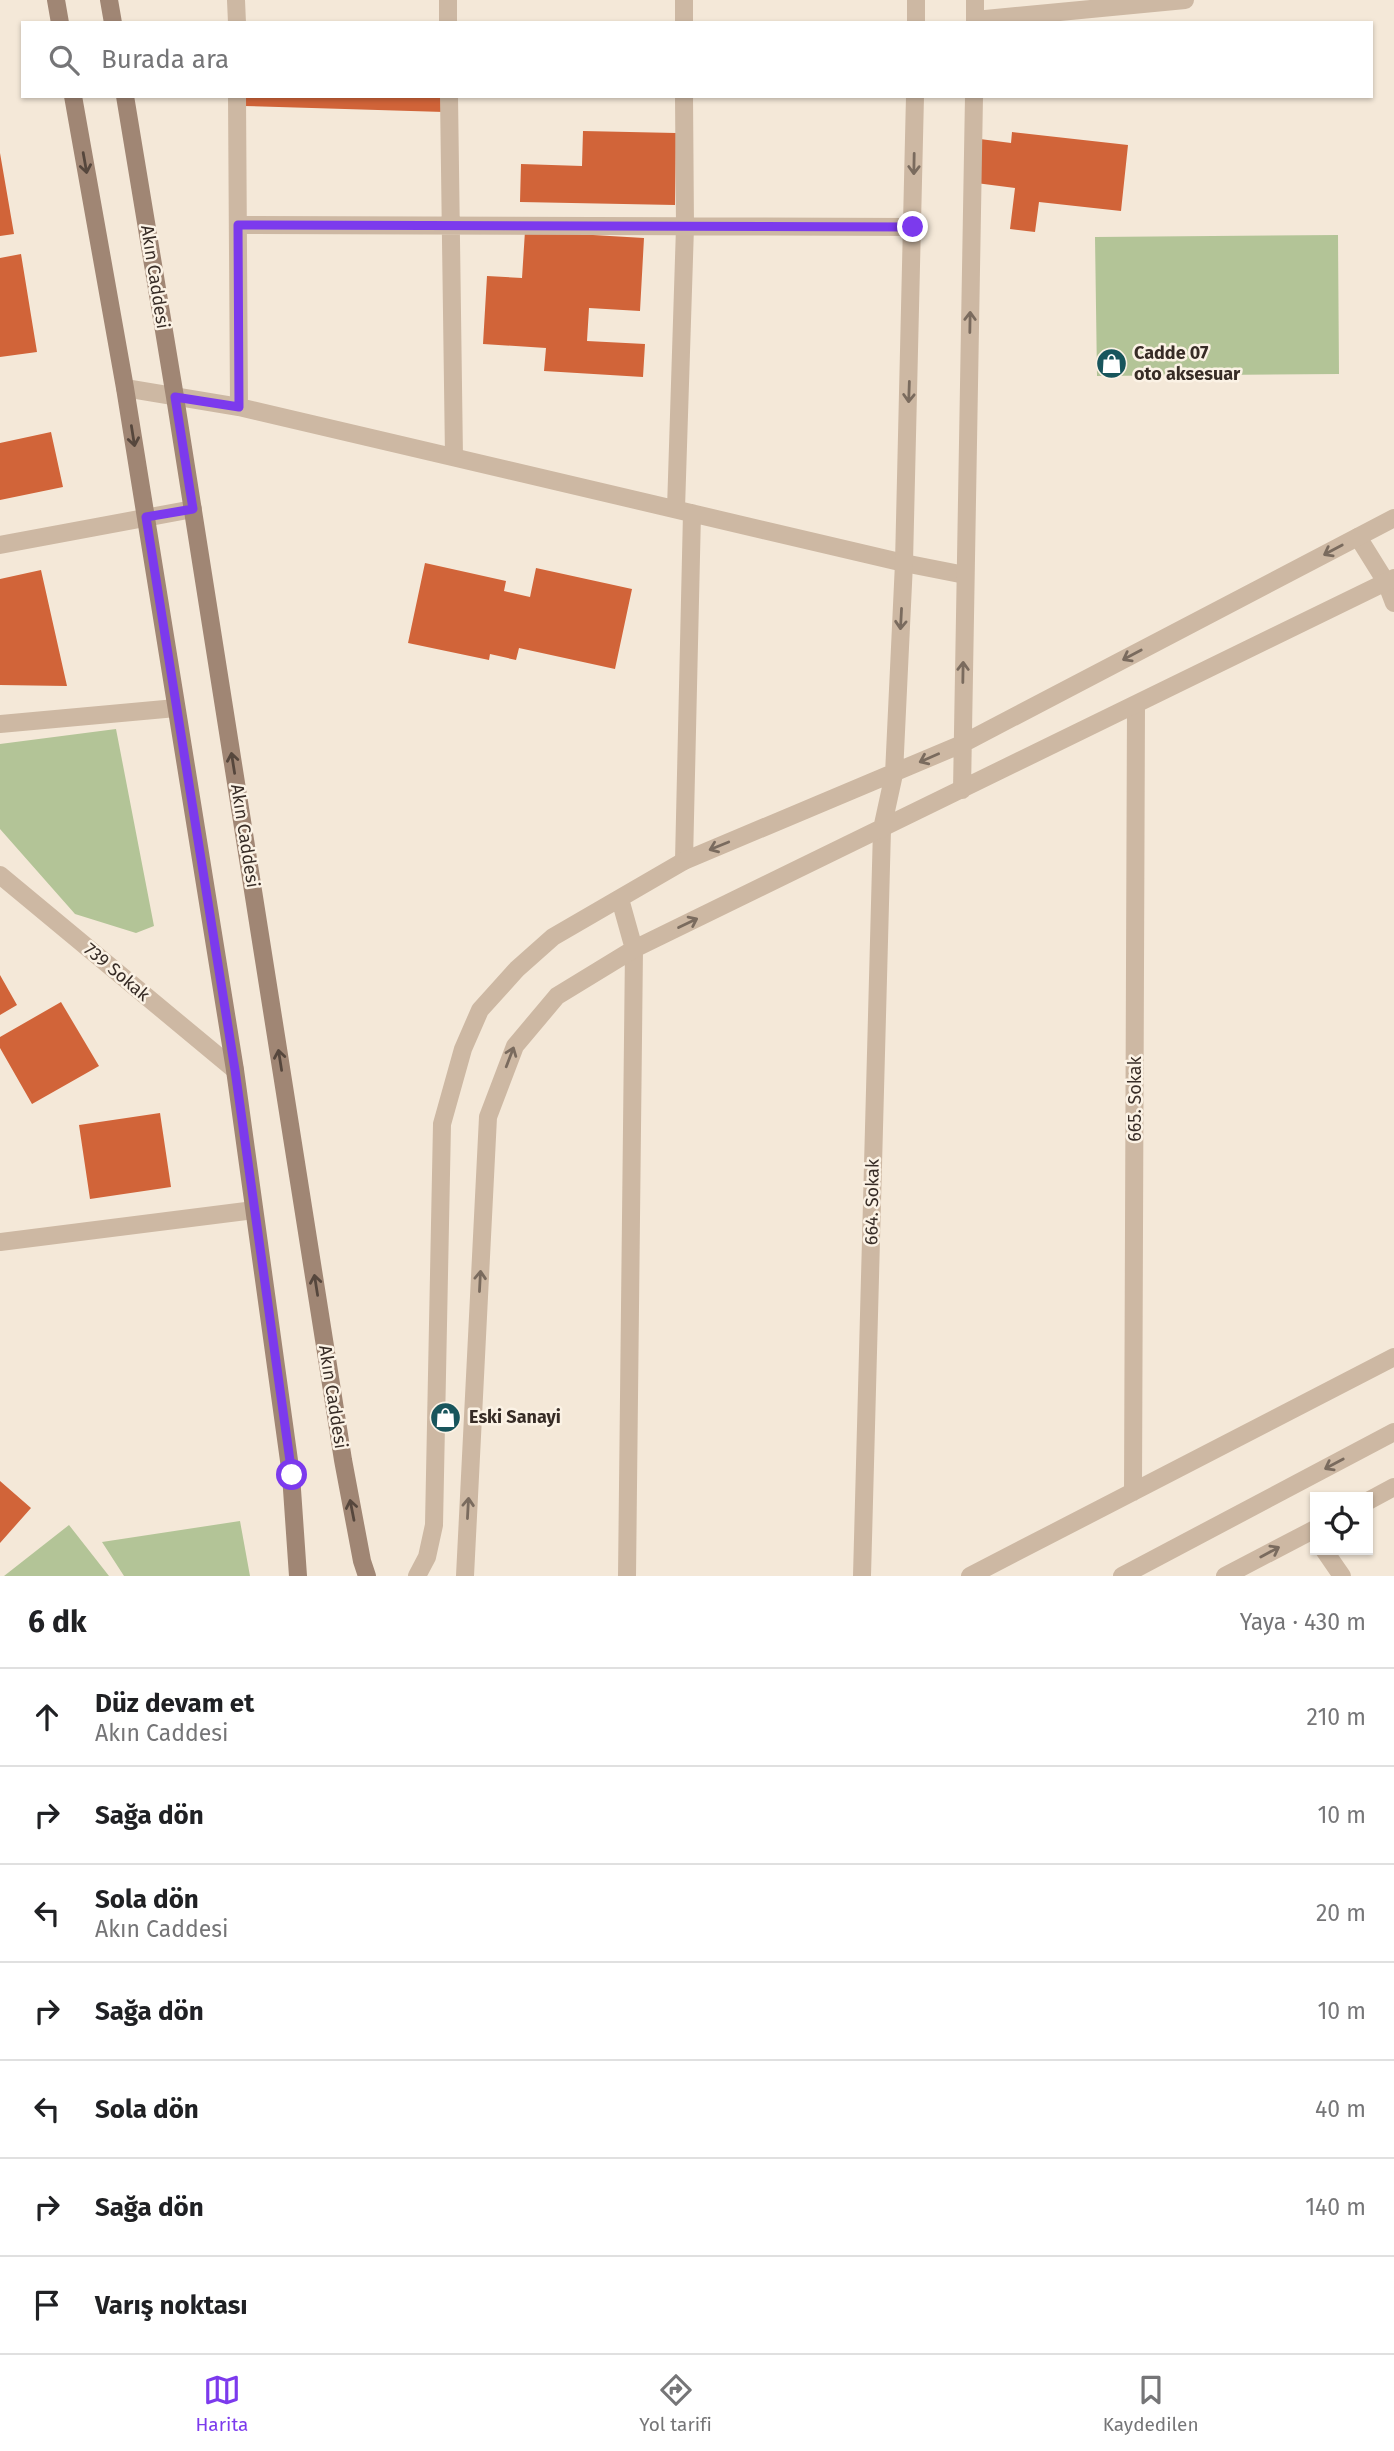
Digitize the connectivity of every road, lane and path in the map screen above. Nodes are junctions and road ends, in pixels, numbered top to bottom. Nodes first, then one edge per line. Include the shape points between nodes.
1 (56, 0) edge
2 (109, 0) edge
3 (236, 0) edge
4 (448, 0) edge
5 (684, 0) edge
6 (916, 0) edge
7 (975, 0) edge
8 (1185, 0) edge
9 (60, 21) edge
10 (113, 21) edge
11 (237, 21) edge
12 (448, 21) edge
13 (684, 21) edge
14 (916, 21) edge
15 (975, 21) edge
16 (73, 98) edge
17 (125, 98) edge
18 (237, 98) edge
19 (449, 98) edge
20 (684, 98) edge
21 (915, 98) edge
22 (974, 98) edge
23 (238, 225) junction
24 (450, 226) junction
25 (684, 227) junction
26 (913, 227) junction
27 (125, 388) junction
28 (175, 397) junction
29 (239, 407) junction
30 (454, 457) junction
31 (193, 509) junction
32 (684, 511) junction
33 (146, 517) junction
34 (1394, 518) edge
35 (1359, 537) junction
36 (0, 545) edge
37 (904, 562) junction
38 (965, 575) junction
39 (1390, 580) edge
40 (1394, 603) edge
41 (1136, 705) junction
42 (176, 708) junction
43 (0, 724) edge
44 (962, 744) junction
45 (894, 774) junction
46 (962, 790) junction
47 (882, 829) junction
48 (684, 861) junction
49 (0, 875) edge
50 (620, 899) junction
51 (634, 949) junction
52 (235, 1070) junction
53 (254, 1210) junction
54 (0, 1242) edge
55 (1394, 1357) edge
56 (1394, 1433) edge
57 (1394, 1487) edge
58 (1133, 1492) junction
59 (1373, 1498) edge
60 (1310, 1535) edge
61 (1327, 1555) edge
62 (298, 1576) edge
63 (367, 1576) edge
64 (417, 1576) edge
65 (465, 1576) edge
66 (627, 1576) edge
67 (862, 1576) edge
68 (970, 1576) edge
69 (1122, 1576) edge
70 (1225, 1576) edge
71 (1342, 1576) edge

1 - 9 main road
2 - 10 main road
3 - 11 street
4 - 12 street
5 - 13 street
6 - 14 street
7 - 15 street
8 - 15 street
16 -> 27 main road
17 - 28 main road, Akın Caddesi
18 - 23 street
19 - 24 street
20 - 25 street
21 -> 26 street, 664. Sokak
38 -> 22 street
23 - 24 street
23 - 29 street
24 - 25 street
24 - 30 street
25 - 26 street
25 - 32 street
26 -> 37 street, 664. Sokak
27 - 28 street
27 -> 33 main road
28 - 29 street
28 - 31 main road, Akın Caddesi
29 - 30 street
30 - 32 street
31 - 33 street
63 -> 31 main road, Akın Caddesi via 343,1460
32 - 37 street
32 - 48 street
33 - 36 street
33 - 42 main road
34 - 35 street
35 - 39 street
35 -> 44 street
37 - 38 street
37 -> 45 street, 664. Sokak
44 -> 38 street
39 - 40 street
39 - 41 street
41 - 46 street
41 - 58 street, 665. Sokak
42 - 43 street
42 - 52 main road
44 -> 45 street
44 - 46 street
45 - 47 street, 664. Sokak
45 -> 48 street
46 - 47 street
51 -> 47 street
47 - 67 street, 664. Sokak
48 - 50 street
49 - 52 street, 739 Sokak
50 - 51 street
50 - 64 street via 553,937 517,969 480,1010 453,1082 442,1124 434,1525
65 -> 51 street via 488,1117 514,1046 557,996
51 - 66 street
52 - 53 main road
53 - 54 street
53 - 62 main road via 292,1475
55 - 58 street
56 -> 69 street
57 - 59 street
58 - 68 street
70 -> 60 street
61 - 71 street

